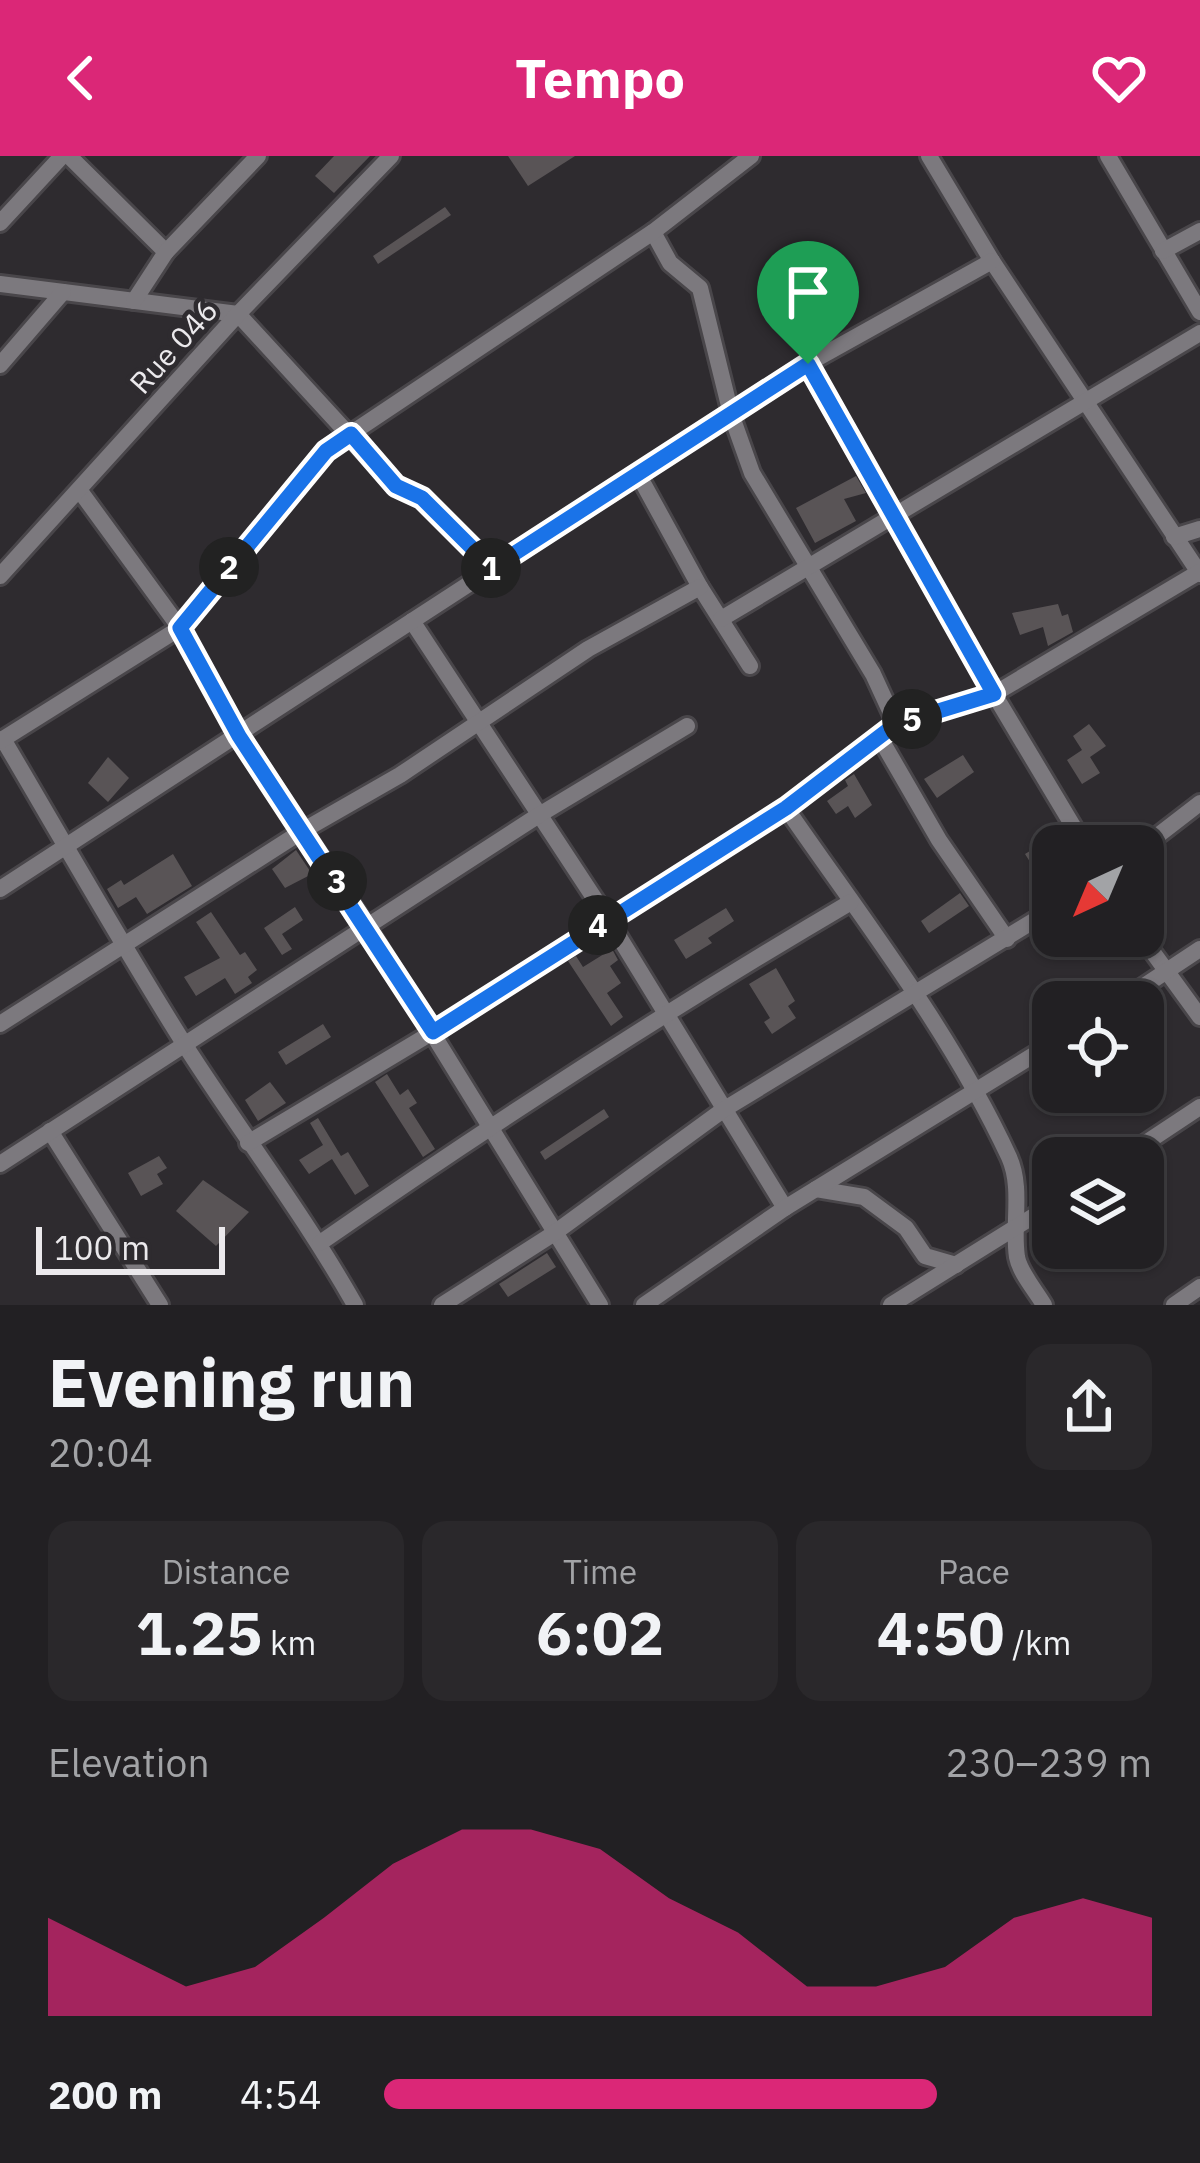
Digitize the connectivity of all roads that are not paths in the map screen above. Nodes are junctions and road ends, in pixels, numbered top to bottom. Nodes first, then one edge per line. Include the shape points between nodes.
1 (65, 156) edge
2 (258, 156) edge
3 (392, 156) edge
4 (751, 156) edge
5 (929, 156) edge
6 (1108, 156) edge
7 (0, 223) edge
8 (1200, 230) edge
9 (653, 232) junction
10 (1163, 251) junction
11 (166, 252) junction
12 (992, 261) junction
13 (0, 284) edge
14 (63, 292) junction
15 (134, 301) junction
16 (1200, 312) edge
17 (238, 314) junction
18 (1200, 333) edge
19 (808, 364) junction
20 (0, 365) edge
21 (1086, 400) junction
22 (731, 414) junction
23 (351, 434) junction
24 (638, 473) junction
25 (80, 491) junction
26 (895, 518) junction
27 (1200, 529) edge
28 (1174, 537) junction
29 (807, 567) junction
30 (492, 568) junction
31 (1199, 573) edge
32 (0, 576) edge
33 (700, 587) junction
34 (721, 619) junction
35 (412, 621) junction
36 (180, 628) junction
37 (750, 666) dead end
38 (994, 694) junction
39 (476, 720) junction
40 (896, 724) junction
41 (688, 726) dead end
42 (239, 736) junction
43 (880, 738) junction
44 (2, 740) edge
45 (1200, 803) edge
46 (786, 808) junction
47 (539, 815) junction
48 (1072, 825) edge
49 (304, 830) junction
50 (1164, 831) edge
51 (68, 848) junction
52 (0, 889) edge
53 (851, 902) junction
54 (608, 919) junction
55 (1032, 922) edge
56 (368, 929) junction
57 (1006, 939) junction
58 (125, 944) junction
59 (1200, 949) edge
60 (1157, 957) edge
61 (1168, 972) junction
62 (1154, 981) edge
63 (916, 996) junction
64 (665, 1013) junction
65 (1200, 1017) edge
66 (0, 1024) edge
67 (433, 1032) junction
68 (186, 1046) junction
69 (1032, 1056) edge
70 (975, 1091) junction
71 (1200, 1107) edge
72 (723, 1110) junction
73 (490, 1125) junction
74 (50, 1131) junction
75 (1155, 1137) edge
76 (248, 1143) junction
77 (2, 1156) edge
78 (816, 1189) junction
79 (785, 1208) junction
80 (1032, 1217) edge
81 (1018, 1226) junction
82 (553, 1234) junction
83 (320, 1243) junction
84 (956, 1265) junction
85 (1200, 1288) edge
86 (160, 1305) edge
87 (356, 1305) edge
88 (442, 1305) edge
89 (600, 1305) edge
90 (644, 1305) edge
91 (891, 1305) edge
92 (1044, 1305) edge
93 (1174, 1305) edge

1 - 7 street
1 - 11 street
2 - 11 street
3 - 17 street, Rue 046 / Rue 046
4 - 9 street
5 - 12 street
6 - 10 street
8 - 10 street
9 - 22 street via 670,263 700,289
9 - 23 street
10 - 16 street
11 - 15 street
12 - 19 street
12 - 21 street
13 - 14 street
14 - 15 street
14 - 20 street
15 - 17 street
17 - 23 street
17 - 25 street, Rue 046 / Rue 046
18 - 21 street
19 - 22 street
19 - 26 street
21 - 26 street
21 - 28 street
22 - 24 street
22 - 29 street via 752,473
23 - 30 street via 396,486 422,498
23 - 36 street via 326,451
24 - 30 street
24 - 33 street
25 - 32 street, Rue 046 / Rue 046
25 - 36 street
26 - 29 street
26 - 38 street
27 - 28 street
28 - 31 street
29 - 34 street
29 - 40 street
30 - 35 street
31 - 38 street
33 - 34 street
33 - 39 street
34 - 37 street
35 - 39 street
35 - 42 street
36 - 42 street
36 - 44 street
38 - 40 street
38 - 48 street
39 - 47 street
39 - 49 street
40 - 43 street
41 - 47 street
42 - 49 street
42 - 51 street
43 - 46 street
43 - 57 street
44 - 51 street
45 - 50 street
46 - 53 street
46 - 54 street
47 - 54 street
47 - 56 street
49 - 56 street
49 - 58 street
51 - 52 street
51 - 58 street
53 - 63 street
53 - 64 street
54 - 64 street
54 - 67 street
55 - 57 street
56 - 67 street
56 - 68 street
57 - 63 street
58 - 66 street
58 - 68 street
59 - 61 street
60 - 61 street
61 - 62 street
61 - 65 street
63 - 70 street
63 - 72 street
64 - 72 street
64 - 73 street
67 - 73 street
67 - 76 street
68 - 74 street
68 - 76 street
69 - 70 street
70 - 78 street
70 - 81 street via 1012,1163
71 - 75 street
72 - 79 street
72 - 82 street
73 - 82 street
73 - 83 street
74 - 77 street
74 - 86 street
76 - 83 street
78 - 79 street
78 - 84 street via 864,1198 906,1228 925,1256
79 - 90 street
80 - 81 street
81 - 84 street
81 - 92 street via 1017,1259
82 - 88 street
82 - 89 street
83 - 87 street
84 - 91 street
85 - 93 street

